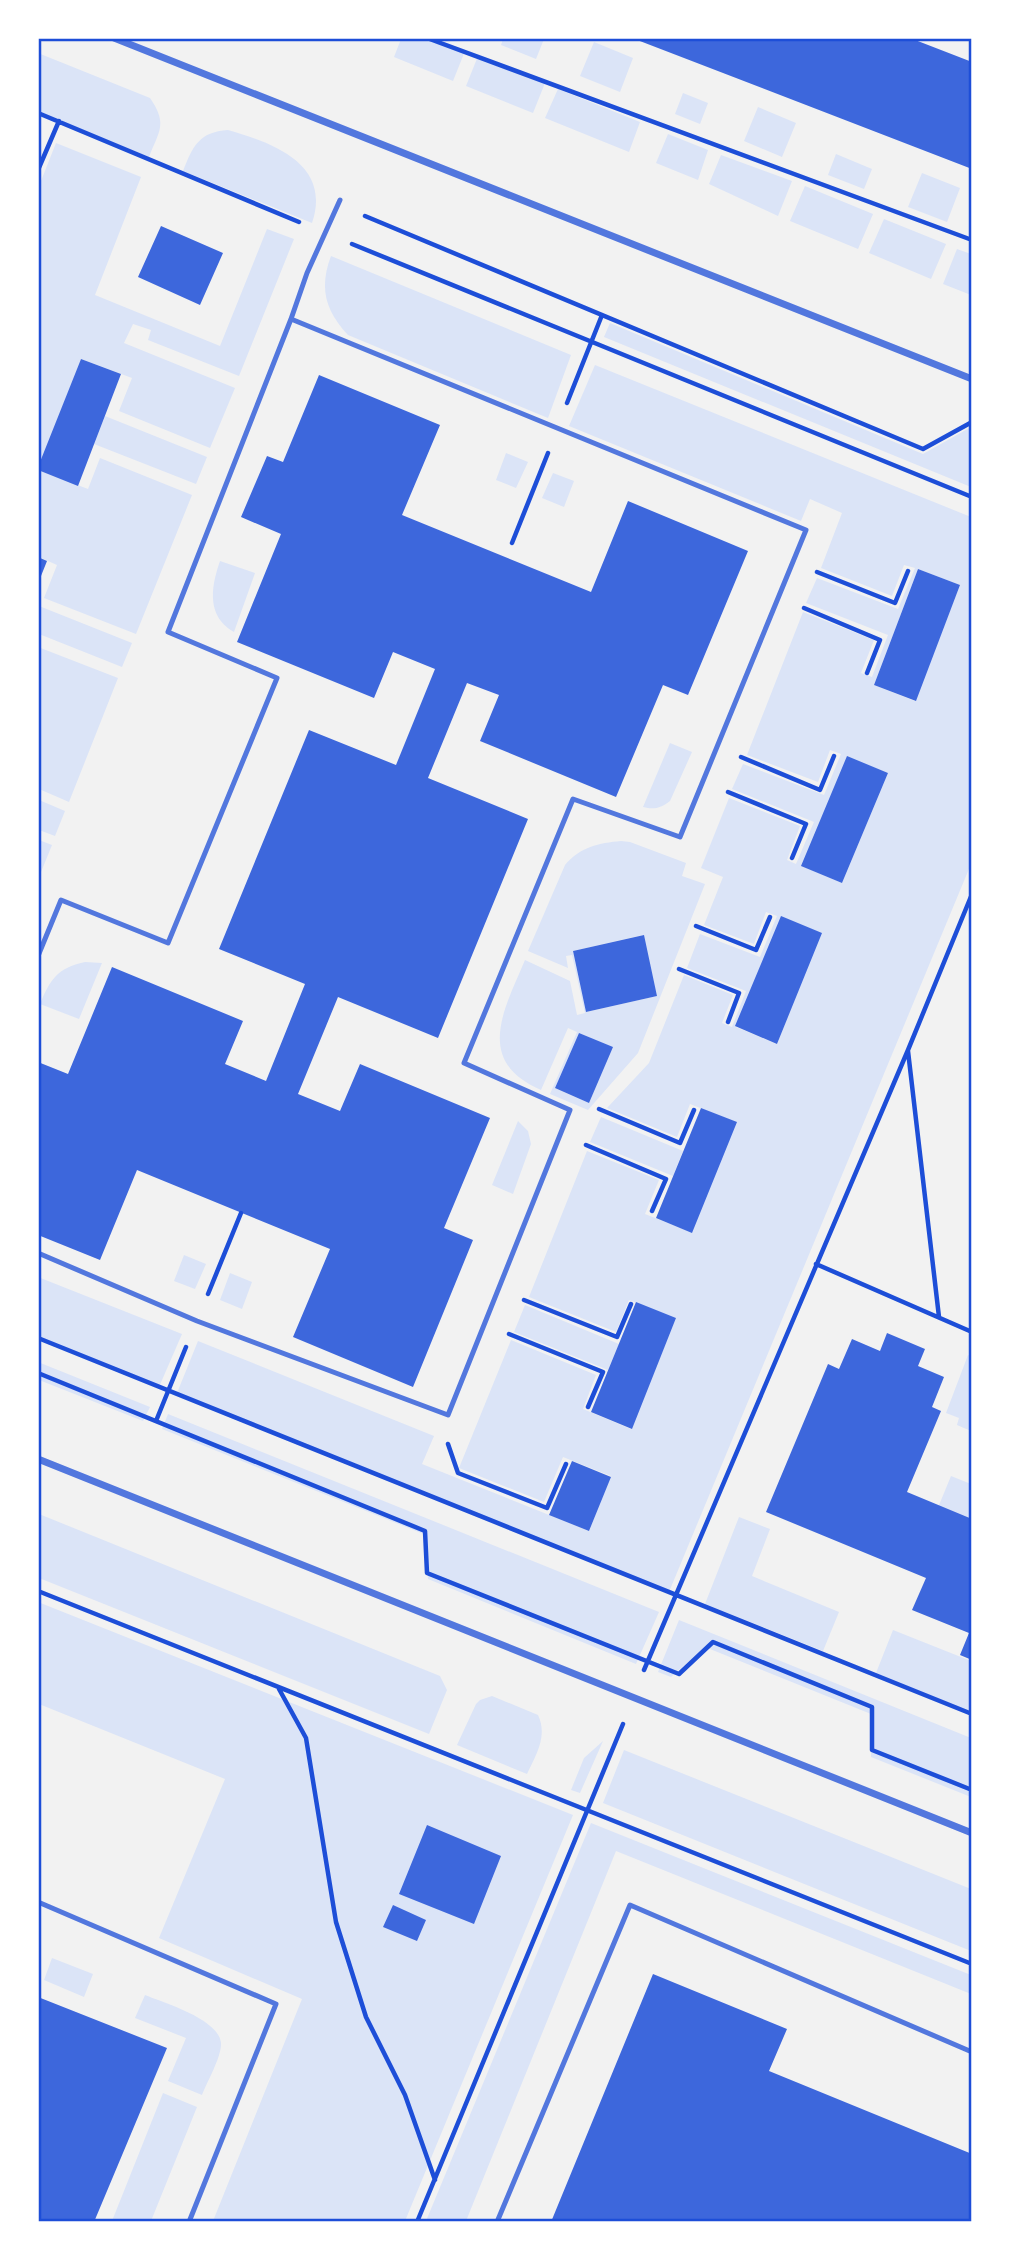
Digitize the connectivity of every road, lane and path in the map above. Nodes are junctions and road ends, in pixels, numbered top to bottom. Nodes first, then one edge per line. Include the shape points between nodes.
1 (114, 38) edge
2 (427, 38) edge
3 (38, 113) edge
4 (59, 121) junction
5 (38, 170) edge
6 (339, 202) joint
7 (326, 233) junction
8 (971, 240) edge
9 (291, 319) junction
10 (971, 379) edge
11 (971, 422) edge
12 (971, 497) edge
13 (908, 571) dead end
14 (819, 573) dead end
15 (805, 608) dead end
16 (867, 673) dead end
17 (834, 756) dead end
18 (745, 759) dead end
19 (731, 793) dead end
20 (792, 858) dead end
21 (971, 894) edge
22 (770, 917) dead end
23 (696, 926) dead end
24 (38, 956) edge
25 (679, 969) dead end
26 (728, 1022) dead end
27 (908, 1050) junction
28 (598, 1109) dead end
29 (694, 1110) dead end
30 (582, 1144) dead end
31 (652, 1211) dead end
32 (38, 1253) edge
33 (816, 1264) junction
34 (520, 1298) dead end
35 (631, 1304) dead end
36 (939, 1317) junction
37 (500, 1331) dead end
38 (971, 1332) edge
39 (38, 1338) edge
40 (38, 1373) edge
41 (589, 1408) dead end
42 (38, 1459) edge
43 (566, 1464) dead end
44 (458, 1473) dead end
45 (38, 1591) edge
46 (675, 1595) junction
47 (647, 1661) junction
48 (279, 1688) junction
49 (633, 1698) junction
50 (971, 1714) edge
51 (971, 1790) edge
52 (588, 1810) junction
53 (971, 1833) edge
54 (38, 1902) edge
55 (971, 1964) edge
56 (971, 2052) edge
57 (435, 2180) junction
58 (189, 2221) edge
59 (417, 2221) edge
60 (497, 2221) edge

1 - 10 street
2 - 8 path
3 - 4 path
4 - 5 path
4 - 7 path
6 - 7 lane
6 - 11 path via 923,449
7 - 9 lane
7 - 12 path
9 - 24 lane via 168,632 277,678 168,943 61,900
9 - 32 lane via 806,530 680,837 573,799 464,1063 570,1110 448,1416 197,1321
13 - 14 path via 895,603
15 - 16 path via 880,640
17 - 18 path via 820,790
19 - 20 path via 806,824
21 - 27 path
22 - 23 path via 757,950
25 - 26 path via 739,993
27 - 33 path
27 - 36 path
28 - 29 path via 680,1143
30 - 31 path via 666,1179
33 - 36 path
33 - 46 path
34 - 35 path via 617,1337
36 - 38 path
37 - 41 path via 603,1372
39 - 46 path
40 - 47 path via 425,1531 427,1573
42 - 49 street
43 - 44 path via 547,1508
45 - 48 path
46 - 47 path
46 - 50 path
47 - 49 path
47 - 51 path via 679,1674 713,1642 872,1707 872,1750
48 - 52 path
48 - 57 path via 306,1738 336,1922 366,2017 405,2095
49 - 52 path
49 - 53 street
52 - 55 path
52 - 57 path
54 - 58 lane via 275,2004
56 - 60 lane via 630,1905
57 - 59 path

